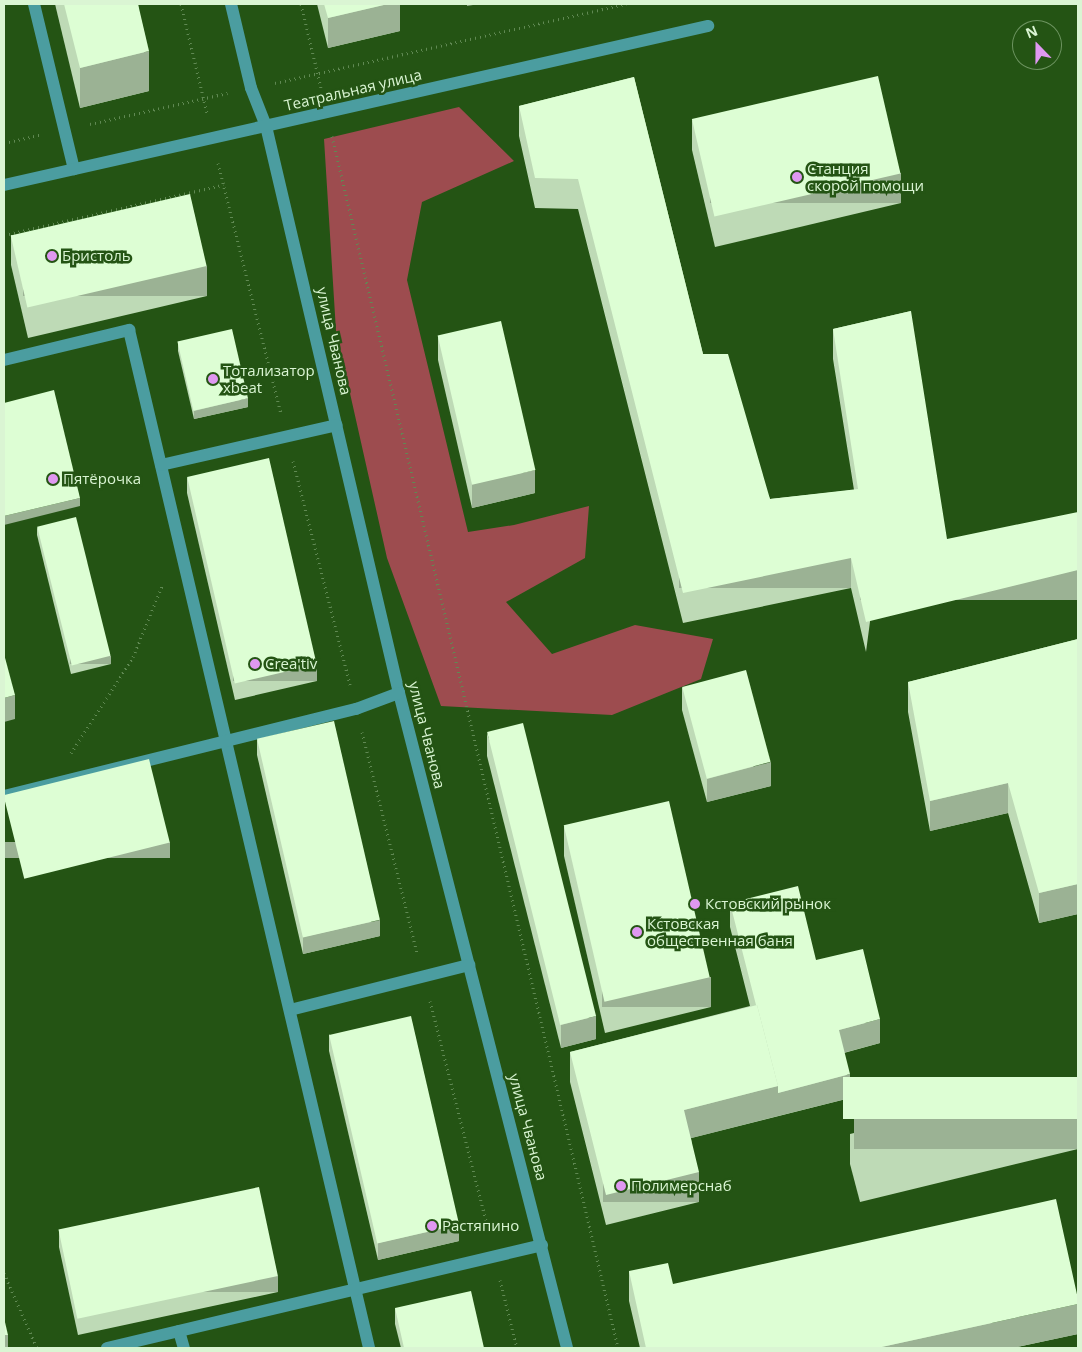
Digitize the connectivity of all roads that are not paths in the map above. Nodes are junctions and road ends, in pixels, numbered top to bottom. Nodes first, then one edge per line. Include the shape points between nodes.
1 (34, 4) edge
2 (231, 4) edge
3 (708, 26) dead end
4 (266, 126) junction
5 (74, 169) junction
6 (4, 185) edge
7 (4, 360) edge
8 (337, 425) junction
9 (161, 465) junction
10 (399, 694) junction
11 (226, 739) junction
12 (4, 796) edge
13 (469, 965) junction
14 (290, 1010) junction
15 (542, 1245) junction
16 (357, 1289) junction
17 (180, 1331) junction
18 (107, 1348) edge
19 (184, 1348) edge
20 (369, 1348) edge
21 (567, 1348) edge

1 - 5 street
2 - 4 street, улица Чванова via 250,88
3 - 4 street, Театральная улица
4 - 5 street, Театральная улица
4 - 8 street, улица Чванова
5 - 6 street, Театральная улица
7 - 9 street via 129,330
8 - 9 street
8 - 10 street, улица Чванова
9 - 11 street
10 - 11 street via 356,709
10 - 13 street, улица Чванова
11 - 12 street
11 - 14 street
13 - 14 street
13 - 15 street, улица Чванова
14 - 16 street
15 - 16 street
15 - 21 street, улица Чванова
16 - 17 street
16 - 20 street
17 - 18 street
17 - 19 street

